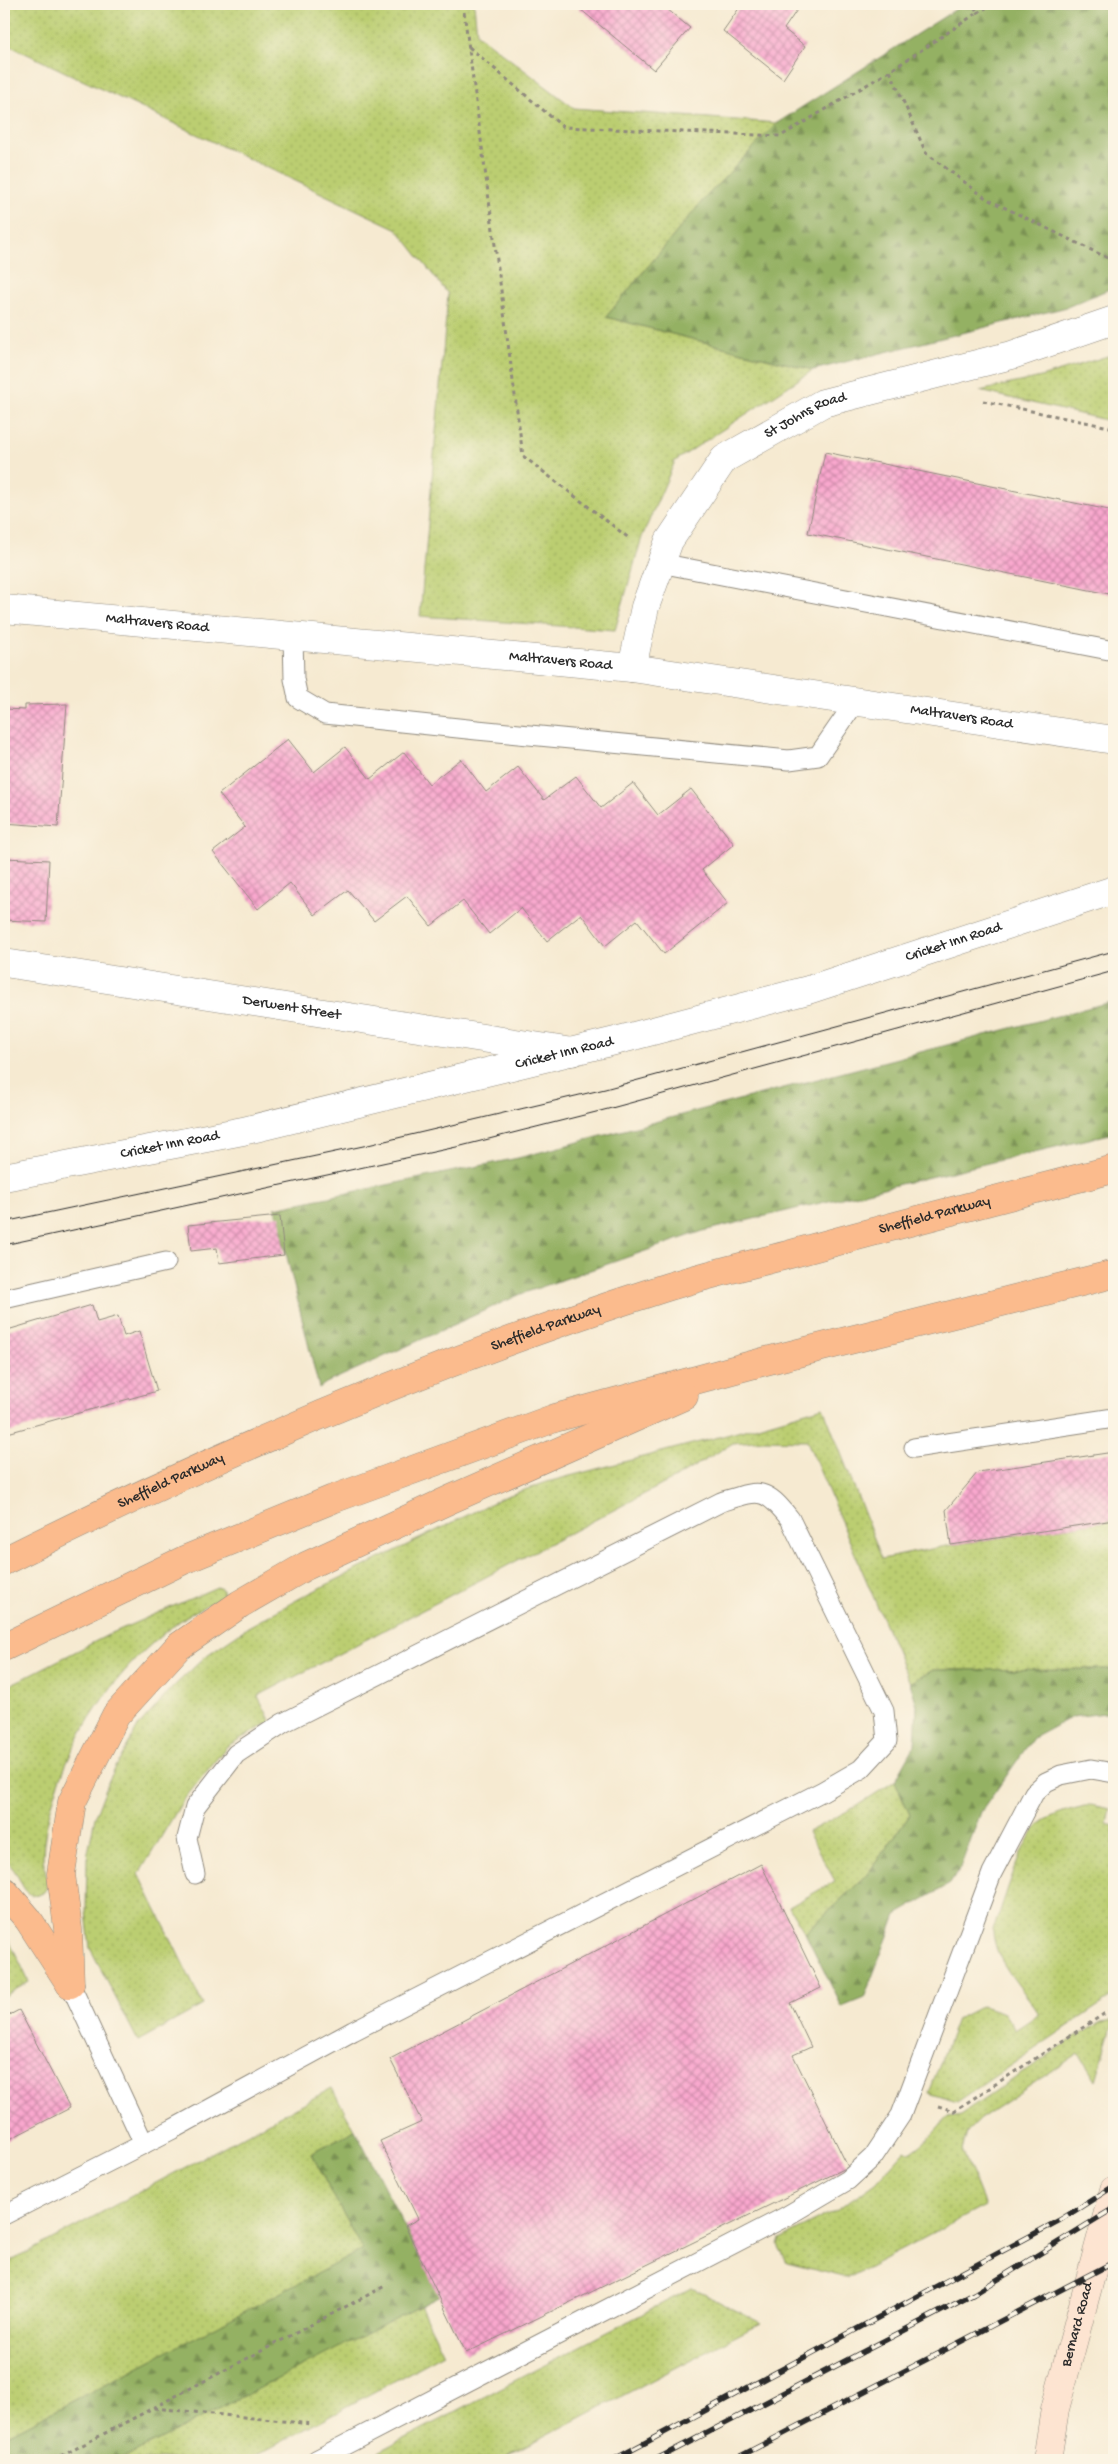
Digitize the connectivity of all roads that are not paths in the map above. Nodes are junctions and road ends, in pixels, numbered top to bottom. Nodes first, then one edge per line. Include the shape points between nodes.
1 (1114, 320) edge
2 (660, 563) junction
3 (4, 609) edge
4 (293, 636) junction
5 (1114, 651) edge
6 (632, 668) junction
7 (856, 701) junction
8 (1114, 740) edge
9 (1114, 890) edge
10 (11, 964) dead end
11 (572, 1052) junction
12 (1114, 1169) edge
13 (4, 1177) edge
14 (166, 1262) dead end
15 (1114, 1274) edge
16 (4, 1299) edge
17 (766, 1361) junction
18 (1114, 1418) edge
19 (914, 1448) dead end
20 (4, 1561) edge
21 (4, 1647) edge
22 (1114, 1773) edge
23 (195, 1874) dead end
24 (4, 1891) edge
25 (70, 1984) junction
26 (144, 2144) junction
27 (1114, 2190) edge
28 (4, 2215) edge
29 (316, 2460) edge
30 (1047, 2460) edge

1 - 2 street, St Johns Road via 1012,355 823,403 724,459 669,541
2 - 5 lane
2 - 6 street, St Johns Road via 645,608
3 - 4 street, Maltravers Road
4 - 6 street, Maltravers Road
4 - 7 lane via 298,698 326,714 789,760 818,756
6 - 7 street, Maltravers Road
7 - 8 street, Maltravers Road
9 - 11 street, Cricket Inn Road via 808,990
10 - 11 street, Derwent Street
11 - 13 street, Cricket Inn Road via 243,1131
12 - 20 highway, Sheffield Parkway via 662,1289 515,1340 370,1394 264,1439
14 - 16 lane
15 - 17 highway
17 - 21 highway via 555,1418 333,1499 184,1560
17 - 25 highway via 306,1566 240,1604 178,1647 116,1715 72,1802 61,1874
18 - 19 lane
22 - 29 lane via 1092,1769 1060,1775 1034,1793 992,1873 909,2096 891,2132 872,2157 848,2180 827,2194
23 - 26 lane via 187,1838 196,1807 236,1754 283,1723 721,1502 753,1492 774,1498 790,1519 884,1711 887,1741 861,1769 353,2031
24 - 25 highway via 28,1919
25 - 26 lane
26 - 28 lane
27 - 30 main road, Bernard Road via 1055,2409

